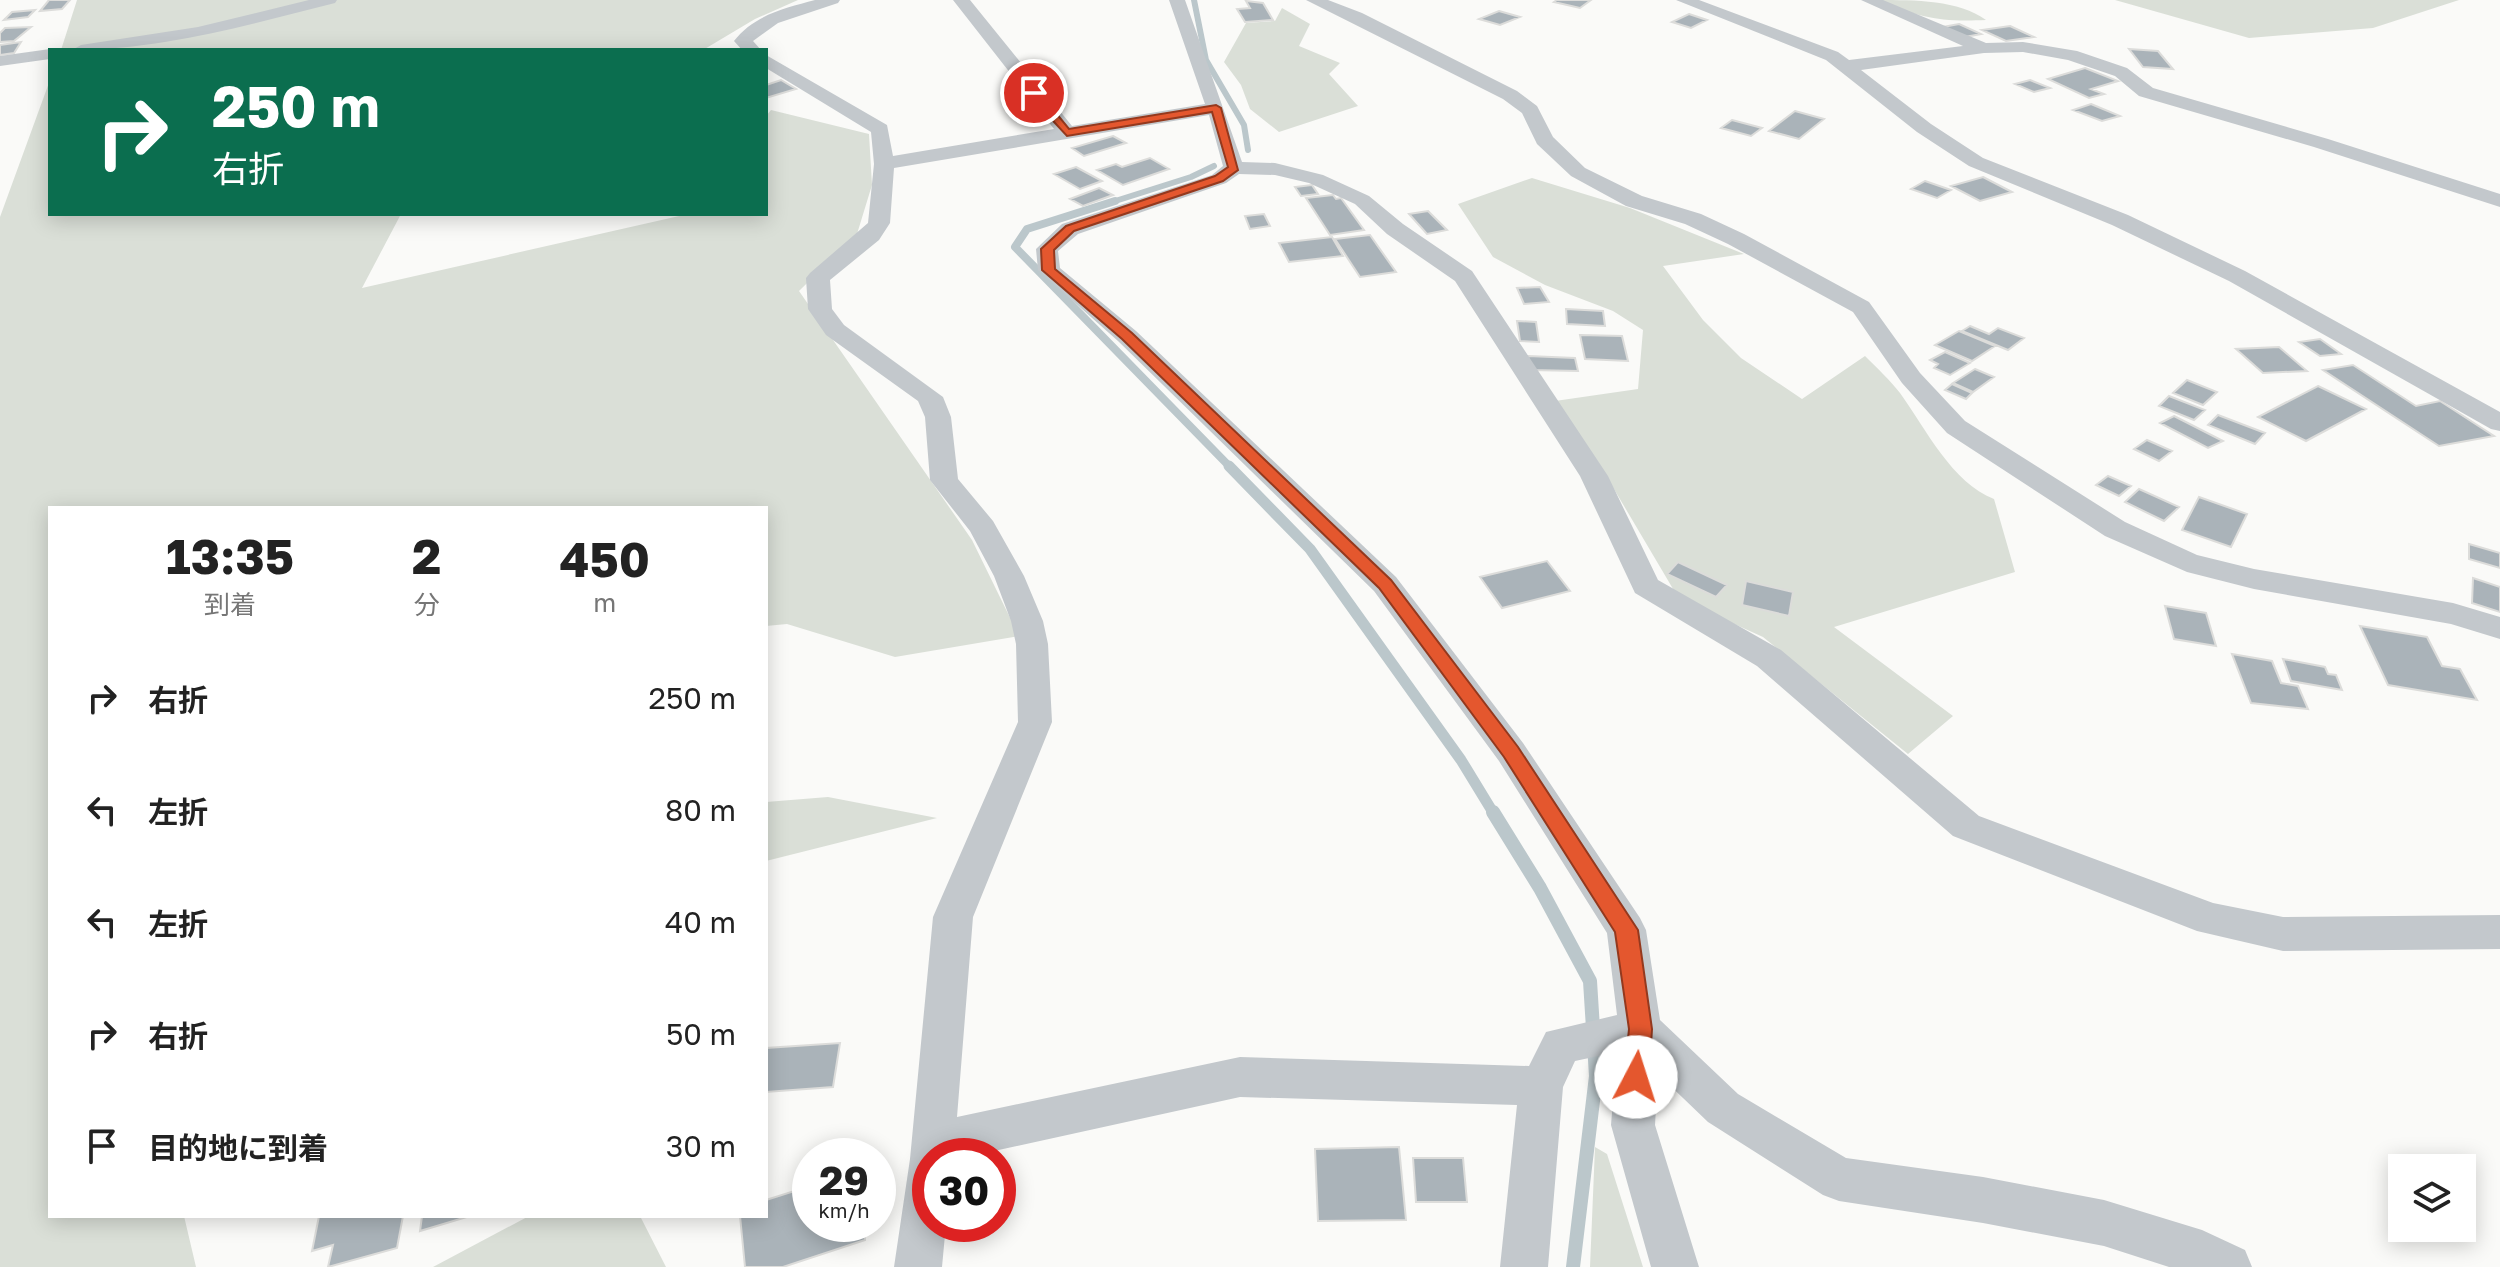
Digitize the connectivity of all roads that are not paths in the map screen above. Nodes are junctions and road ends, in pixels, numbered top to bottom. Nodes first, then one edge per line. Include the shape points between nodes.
1 (329, 0) edge
2 (832, 0) edge
3 (961, 0) edge
4 (1177, 0) edge
5 (1314, 0) edge
6 (1684, 0) edge
7 (1869, 0) edge
8 (94, 48) edge
9 (750, 48) edge
10 (1984, 48) junction
11 (48, 54) edge
12 (0, 61) edge
13 (768, 61) edge
14 (1847, 66) junction
15 (1216, 108) junction
16 (1067, 133) junction
17 (884, 164) junction
18 (1234, 168) junction
19 (2500, 201) edge
20 (2500, 423) edge
21 (2500, 628) edge
22 (2500, 932) edge
23 (1640, 1029) junction
24 (1541, 1086) junction
25 (933, 1138) edge
26 (998, 1138) edge
27 (921, 1242) edge
28 (918, 1267) edge
29 (1524, 1267) edge
30 (1675, 1267) edge
31 (2228, 1267) edge

1 - 8 street via 198,32
2 - 9 street via 765,22 743,41
3 - 16 street
4 - 15 street
5 - 21 street via 1510,95 1530,110 1544,140 1599,184 1693,219 1861,307 1911,378 1956,427 2115,529 2187,562 2453,614
6 - 14 street
7 - 10 street
10 - 14 street
10 - 19 street via 2023,47 2071,55 2121,72 2146,92
11 - 12 street
13 - 17 street via 880,129
14 - 20 street via 1976,162 2120,220 2237,276
15 - 16 street
15 - 18 street
16 - 17 street
17 - 25 street via 879,223 818,278 820,309 835,330 930,397 938,417 944,480 990,540 1009,576 1032,644 1035,722 953,917
18 - 22 street via 1275,169 1316,179 1350,195 1464,276 1594,476 1646,586 1769,658 1966,826 2211,919 2283,934
18 - 23 street via 1219,179 1070,229 1047,249 1049,270 1127,336 1385,584 1511,752 1626,930
23 - 24 street via 1561,1045
23 - 30 street via 1633,1125
23 - 31 street via 1723,1108 1839,1179 2104,1223
24 - 26 street via 1240,1077
24 - 29 street
27 - 28 street

